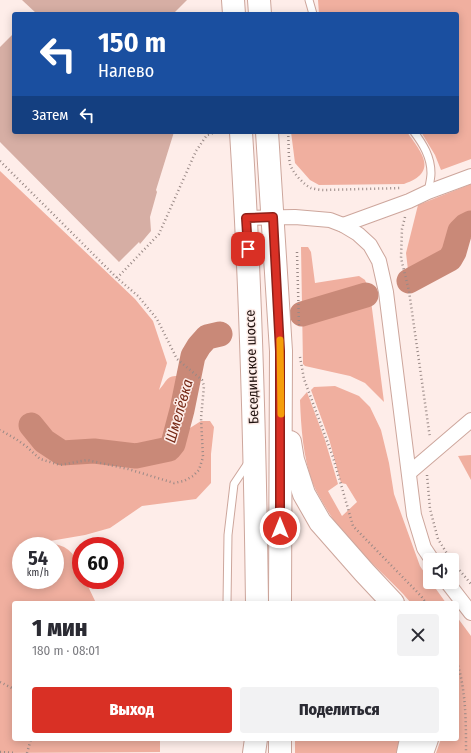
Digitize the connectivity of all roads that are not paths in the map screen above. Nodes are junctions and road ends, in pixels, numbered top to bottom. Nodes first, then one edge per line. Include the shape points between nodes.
1 (233, 0) edge
2 (259, 0) edge
3 (309, 0) edge
4 (234, 12) edge
5 (260, 12) edge
6 (312, 12) edge
7 (241, 134) edge
8 (267, 134) edge
9 (415, 134) edge
10 (471, 176) edge
11 (428, 192) junction
12 (273, 217) junction
13 (246, 218) junction
14 (343, 225) junction
15 (290, 367) junction
16 (471, 420) edge
17 (255, 453) junction
18 (409, 473) junction
19 (427, 553) edge
20 (452, 589) edge
21 (227, 601) edge
22 (257, 601) edge
23 (280, 601) edge
24 (391, 601) edge
25 (471, 613) edge
26 (256, 741) edge
27 (410, 741) edge
28 (426, 741) edge
29 (276, 742) edge
30 (254, 753) edge
31 (262, 753) edge
32 (407, 753) edge
33 (422, 753) edge

1 - 4 main road
2 - 5 main road
3 - 6 lane
7 - 13 main road, Бесединское шоссе
8 - 12 main road, Бесединское шоссе
9 - 11 lane via 429,158 431,173
10 - 11 street
11 - 14 street
12 - 13 street
12 - 14 street via 330,220
12 - 15 main road, Бесединское шоссе
13 - 17 main road, Бесединское шоссе
14 - 18 street via 370,245 379,261 386,292
15 - 23 main road, Бесединское шоссе
15 - 24 main road via 293,460 304,494 320,522
16 - 18 street
17 - 21 lane via 234,484 228,535
17 - 22 main road, Бесединское шоссе
18 - 19 street via 414,515
20 - 25 street
26 - 30 main road
27 - 32 street
28 - 33 main road
29 - 31 main road

